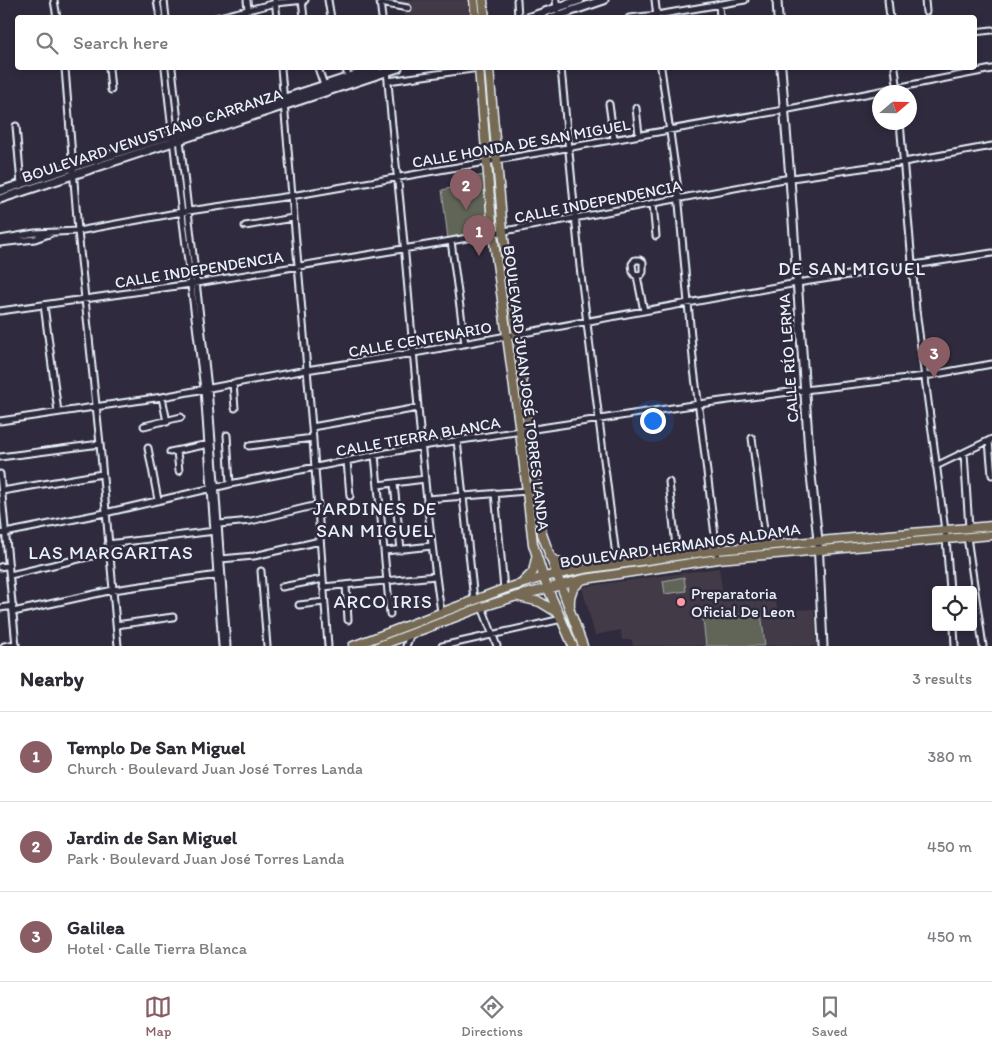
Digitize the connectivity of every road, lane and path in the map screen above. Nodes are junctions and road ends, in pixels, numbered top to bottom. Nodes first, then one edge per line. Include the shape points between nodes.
1 (54, 0) edge
2 (157, 0) edge
3 (164, 0) edge
4 (247, 0) edge
5 (303, 0) edge
6 (328, 0) edge
7 (474, 0) edge
8 (483, 0) edge
9 (517, 0) edge
10 (580, 0) edge
11 (604, 0) edge
12 (655, 0) edge
13 (745, 0) edge
14 (777, 0) edge
15 (888, 0) edge
16 (926, 0) edge
17 (276, 2) edge
18 (380, 2) edge
19 (719, 4) junction
20 (408, 8) dead end
21 (248, 10) junction
22 (556, 12) edge
23 (926, 12) dead end
24 (56, 15) edge
25 (160, 15) edge
26 (166, 15) edge
27 (227, 15) edge
28 (277, 15) edge
29 (304, 15) edge
30 (330, 15) edge
31 (382, 15) edge
32 (476, 15) edge
33 (485, 15) edge
34 (518, 15) edge
35 (542, 15) edge
36 (657, 15) edge
37 (662, 15) edge
38 (720, 15) edge
39 (778, 15) edge
40 (890, 15) edge
41 (992, 30) edge
42 (977, 32) edge
43 (992, 69) edge
44 (65, 70) edge
45 (109, 70) edge
46 (165, 70) edge
47 (172, 70) edge
48 (281, 70) edge
49 (319, 70) edge
50 (346, 70) edge
51 (371, 70) edge
52 (384, 70) edge
53 (387, 70) edge
54 (466, 70) edge
55 (480, 70) edge
56 (489, 70) edge
57 (561, 70) edge
58 (661, 70) edge
59 (781, 70) edge
60 (895, 70) edge
61 (349, 77) junction
62 (388, 81) junction
63 (324, 85) junction
64 (897, 85) edge
65 (917, 86) edge
66 (111, 90) dead end
67 (872, 94) edge
68 (284, 102) junction
69 (609, 104) dead end
70 (636, 108) dead end
71 (784, 110) junction
72 (16, 126) dead end
73 (670, 130) junction
74 (901, 130) edge
75 (639, 135) junction
76 (176, 138) junction
77 (614, 139) junction
78 (992, 146) edge
79 (568, 148) junction
80 (497, 161) junction
81 (487, 162) junction
82 (904, 162) junction
83 (73, 167) junction
84 (73, 175) junction
85 (397, 178) junction
86 (790, 178) junction
87 (21, 184) junction
88 (0, 191) edge
89 (292, 196) junction
90 (0, 199) edge
91 (679, 199) junction
92 (653, 204) junction
93 (185, 212) junction
94 (293, 218) junction
95 (575, 219) junction
96 (245, 226) dead end
97 (78, 231) junction
98 (503, 232) junction
99 (52, 233) junction
100 (493, 234) junction
101 (656, 236) dead end
102 (0, 238) edge
103 (451, 242) junction
104 (0, 244) edge
105 (405, 249) junction
106 (992, 253) edge
107 (297, 266) junction
108 (912, 266) junction
109 (638, 276) dead end
110 (194, 283) junction
111 (797, 283) junction
112 (86, 299) junction
113 (688, 303) junction
114 (44, 305) junction
115 (0, 311) edge
116 (644, 312) junction
117 (588, 322) junction
118 (516, 335) junction
119 (507, 336) junction
120 (465, 344) junction
121 (414, 353) junction
122 (992, 364) edge
123 (306, 370) junction
124 (924, 376) junction
125 (233, 384) junction
126 (206, 388) junction
127 (804, 390) junction
128 (162, 397) junction
129 (699, 404) junction
130 (96, 407) junction
131 (235, 408) dead end
132 (418, 408) junction
133 (58, 412) junction
134 (181, 417) dead end
135 (600, 419) junction
136 (0, 421) edge
137 (167, 422) junction
138 (144, 426) dead end
139 (312, 427) junction
140 (529, 430) junction
141 (520, 432) junction
142 (227, 435) dead end
143 (312, 438) junction
144 (752, 438) dead end
145 (457, 440) junction
146 (990, 440) edge
147 (100, 444) junction
148 (209, 444) junction
149 (249, 446) dead end
150 (422, 446) junction
151 (148, 448) dead end
152 (177, 451) junction
153 (170, 452) dead end
154 (964, 453) junction
155 (374, 455) junction
156 (0, 457) edge
157 (347, 461) junction
158 (314, 466) junction
159 (936, 466) junction
160 (179, 471) dead end
161 (0, 474) edge
162 (102, 474) junction
163 (992, 475) edge
164 (425, 479) junction
165 (670, 482) dead end
166 (230, 484) junction
167 (394, 484) junction
168 (378, 485) junction
169 (214, 487) junction
170 (527, 491) junction
171 (2, 492) junction
172 (495, 493) junction
173 (350, 496) dead end
174 (463, 496) junction
175 (427, 499) junction
176 (158, 500) junction
177 (317, 505) junction
178 (105, 513) junction
179 (219, 524) junction
180 (992, 526) edge
181 (970, 528) junction
182 (944, 530) junction
183 (215, 531) junction
184 (3, 534) edge
185 (992, 535) edge
186 (967, 537) junction
187 (946, 538) junction
188 (320, 540) junction
189 (818, 540) junction
190 (108, 544) junction
191 (766, 545) junction
192 (432, 546) junction
193 (401, 550) junction
194 (717, 550) junction
195 (818, 550) junction
196 (385, 551) junction
197 (109, 552) junction
198 (548, 555) junction
199 (536, 556) junction
200 (677, 556) junction
201 (221, 559) junction
202 (718, 559) junction
203 (617, 564) junction
204 (9, 565) junction
205 (0, 567) edge
206 (584, 569) junction
207 (261, 571) dead end
208 (10, 575) junction
209 (218, 575) junction
210 (556, 575) junction
211 (436, 576) junction
212 (544, 578) junction
213 (323, 579) junction
214 (585, 579) junction
215 (387, 581) junction
216 (522, 583) junction
217 (346, 584) junction
218 (560, 585) junction
219 (950, 586) edge
220 (282, 587) dead end
221 (323, 587) junction
222 (504, 588) junction
223 (548, 588) junction
224 (113, 590) junction
225 (514, 597) junction
226 (474, 600) junction
227 (389, 601) junction
228 (324, 602) junction
229 (416, 604) dead end
230 (299, 605) dead end
231 (13, 606) junction
232 (482, 607) junction
233 (0, 608) edge
234 (14, 612) junction
235 (441, 612) junction
236 (390, 614) dead end
237 (572, 615) junction
238 (173, 617) dead end
239 (561, 617) junction
240 (348, 620) dead end
241 (116, 625) junction
242 (954, 631) edge
243 (411, 634) junction
244 (494, 635) junction
245 (376, 637) junction
246 (16, 645) edge
247 (4, 646) edge
248 (118, 646) edge
249 (222, 646) edge
250 (227, 646) edge
251 (267, 646) edge
252 (328, 646) edge
253 (353, 646) edge
254 (379, 646) edge
255 (406, 646) edge
256 (442, 646) edge
257 (498, 646) edge
258 (573, 646) edge
259 (583, 646) edge
260 (823, 646) edge
261 (955, 646) edge
262 (983, 646) edge

1 - 24 street
2 - 25 street
3 - 26 street
4 - 21 street
5 - 17 street
5 - 29 street
6 - 30 street
7 - 32 main road
8 - 33 main road
9 - 34 street
10 - 22 main road
11 - 22 main road
12 - 36 street
13 - 19 street
14 - 39 main road
15 - 40 street
16 - 23 street
17 - 21 street
17 - 28 street
18 - 20 street
18 - 31 street
19 - 37 street
19 - 38 street
21 - 27 street
22 - 35 main road
41 - 42 street
43 - 65 street, CALLE HONDA DE SAN MIGUEL
44 - 83 street
45 - 66 street
46 - 76 street
47 - 76 street
48 - 68 street
49 - 63 street
50 - 61 street
51 - 61 main road, BOULEVARD VENUSTIANO CARRANZA
52 - 68 main road, BOULEVARD VENUSTIANO CARRANZA
53 - 62 street
54 - 62 street
55 - 81 main road, BOULEVARD JUAN JOSÉ TORRES LANDA
56 - 80 main road, BOULEVARD JUAN JOSÉ TORRES LANDA
57 - 79 street
58 - 73 street
59 - 71 main road, CALLE RÍO LERMA
60 - 64 street
61 - 63 main road, BOULEVARD VENUSTIANO CARRANZA
62 - 85 street
63 - 68 main road, BOULEVARD VENUSTIANO CARRANZA
67 - 71 street, CALLE HONDA DE SAN MIGUEL
68 - 76 main road, BOULEVARD VENUSTIANO CARRANZA
68 - 89 street
69 - 77 street
70 - 75 street
71 - 73 street, CALLE HONDA DE SAN MIGUEL
71 - 86 main road, CALLE RÍO LERMA
72 - 87 street
73 - 75 street, CALLE HONDA DE SAN MIGUEL
73 - 91 street
74 - 82 street
75 - 77 street, CALLE HONDA DE SAN MIGUEL
76 - 83 main road, BOULEVARD VENUSTIANO CARRANZA
76 - 84 main road, BOULEVARD VENUSTIANO CARRANZA
76 - 93 street
77 - 79 street, CALLE HONDA DE SAN MIGUEL
78 - 82 street, CALLE INDEPENDENCIA
79 - 80 street, CALLE HONDA DE SAN MIGUEL
79 - 95 street
80 - 81 street, CALLE HONDA DE SAN MIGUEL
80 - 98 main road, BOULEVARD JUAN JOSÉ TORRES LANDA
81 - 85 street, CALLE HONDA DE SAN MIGUEL
81 - 100 main road, BOULEVARD JUAN JOSÉ TORRES LANDA
82 - 86 street, CALLE INDEPENDENCIA
82 - 108 street
83 - 84 street
83 - 87 main road, BOULEVARD VENUSTIANO CARRANZA
84 - 90 main road, BOULEVARD VENUSTIANO CARRANZA
84 - 97 street
85 - 89 street, CALLE HONDA DE SAN MIGUEL
85 - 105 street
86 - 91 street, CALLE INDEPENDENCIA
86 - 111 main road, CALLE RÍO LERMA
87 - 88 main road, BOULEVARD VENUSTIANO CARRANZA
89 - 93 street, CALLE HONDA DE SAN MIGUEL
89 - 94 street
91 - 92 street, CALLE INDEPENDENCIA
91 - 113 street
92 - 95 street, CALLE INDEPENDENCIA
92 - 101 street
93 - 97 street, CALLE HONDA DE SAN MIGUEL
93 - 110 street
94 - 96 street
94 - 107 street
95 - 98 street, CALLE INDEPENDENCIA
95 - 117 street
97 - 99 street, CALLE HONDA DE SAN MIGUEL
97 - 112 street
98 - 100 street, CALLE INDEPENDENCIA
98 - 118 main road, BOULEVARD JUAN JOSÉ TORRES LANDA
99 - 102 street, CALLE HONDA DE SAN MIGUEL
99 - 104 street, CALLE HONDA DE SAN MIGUEL
100 - 103 street, CALLE INDEPENDENCIA
100 - 119 main road, BOULEVARD JUAN JOSÉ TORRES LANDA
103 - 105 street, CALLE INDEPENDENCIA
103 - 120 street
105 - 107 street, CALLE INDEPENDENCIA
105 - 121 street
106 - 108 street, CALLE CENTENARIO
107 - 110 street, CALLE INDEPENDENCIA
107 - 123 street
108 - 111 street, CALLE CENTENARIO
108 - 124 street
109 - 116 street
110 - 112 street, CALLE INDEPENDENCIA
110 - 126 street
111 - 113 street, CALLE CENTENARIO
111 - 127 main road, CALLE RÍO LERMA
112 - 114 street, CALLE INDEPENDENCIA
112 - 130 street
113 - 116 street, CALLE CENTENARIO
113 - 129 street
114 - 115 street, CALLE INDEPENDENCIA
114 - 133 street
116 - 117 street, CALLE CENTENARIO
117 - 118 street, CALLE CENTENARIO
117 - 135 street
118 - 119 street, CALLE CENTENARIO
118 - 140 main road, BOULEVARD JUAN JOSÉ TORRES LANDA
119 - 120 street, CALLE CENTENARIO
119 - 141 main road, BOULEVARD JUAN JOSÉ TORRES LANDA
120 - 121 street, CALLE CENTENARIO
121 - 123 street, CALLE CENTENARIO
121 - 132 street
122 - 124 street, CALLE TIERRA BLANCA
123 - 125 street, CALLE CENTENARIO
123 - 139 street
124 - 127 street, CALLE TIERRA BLANCA
124 - 159 street
125 - 126 street, CALLE CENTENARIO
125 - 131 street
126 - 128 street, CALLE CENTENARIO
126 - 148 street
126 - 169 street
127 - 129 street, CALLE TIERRA BLANCA
127 - 189 main road, CALLE RÍO LERMA
128 - 130 street, CALLE CENTENARIO
128 - 137 street
129 - 135 street, CALLE TIERRA BLANCA
129 - 194 street
130 - 133 street, CALLE CENTENARIO
130 - 147 street
132 - 139 street
132 - 150 street
133 - 136 street, CALLE CENTENARIO
134 - 137 street
135 - 140 street, CALLE TIERRA BLANCA
135 - 203 street
137 - 138 street
139 - 143 street
140 - 141 street, CALLE TIERRA BLANCA
140 - 198 main road, BOULEVARD JUAN JOSÉ TORRES LANDA via 542,534
141 - 145 street, CALLE TIERRA BLANCA
141 - 170 main road, BOULEVARD JUAN JOSÉ TORRES LANDA
142 - 166 street
143 - 149 street
143 - 158 street
144 - 191 street
145 - 150 street, CALLE TIERRA BLANCA
145 - 174 street
146 - 154 street
146 - 163 street
147 - 156 street
147 - 162 street
148 - 152 street
148 - 169 street
150 - 155 street, CALLE TIERRA BLANCA
150 - 164 street
151 - 176 street
152 - 153 street
152 - 160 street
154 - 159 street
154 - 181 street
155 - 157 street, CALLE TIERRA BLANCA
155 - 168 street
157 - 158 street, CALLE TIERRA BLANCA
157 - 173 street
158 - 166 street, CALLE TIERRA BLANCA
158 - 177 street
159 - 182 street
161 - 171 street
162 - 171 street
162 - 178 street
164 - 167 street
164 - 175 street
165 - 200 street
166 - 169 street, CALLE TIERRA BLANCA
167 - 168 street
167 - 193 street
168 - 196 street
169 - 176 street, CALLE TIERRA BLANCA
169 - 179 street
169 - 183 street
170 - 172 street
170 - 199 main road, BOULEVARD JUAN JOSÉ TORRES LANDA
171 - 184 street
172 - 174 street
172 - 222 street
174 - 175 street
174 - 226 street
175 - 192 street
176 - 178 street, CALLE TIERRA BLANCA
177 - 179 street via 251,521
177 - 188 street
178 - 184 street, CALLE TIERRA BLANCA
178 - 190 street
179 - 201 street
180 - 181 main road, BOULEVARD HERMANOS ALDAMA
181 - 182 main road, BOULEVARD HERMANOS ALDAMA
182 - 187 street
182 - 189 main road, BOULEVARD HERMANOS ALDAMA
183 - 190 street
183 - 209 street
184 - 204 street
185 - 186 main road, BOULEVARD HERMANOS ALDAMA
186 - 187 main road, BOULEVARD HERMANOS ALDAMA
186 - 262 street
187 - 195 main road, BOULEVARD HERMANOS ALDAMA
187 - 219 street
188 - 201 street via 254,556
188 - 213 street
189 - 191 main road, BOULEVARD HERMANOS ALDAMA
189 - 195 main road, CALLE RÍO LERMA
190 - 197 street
191 - 194 main road, BOULEVARD HERMANOS ALDAMA
192 - 193 street
192 - 211 street
193 - 196 street
194 - 200 main road, BOULEVARD HERMANOS ALDAMA
194 - 202 street
195 - 202 main road, BOULEVARD HERMANOS ALDAMA
195 - 260 main road, CALLE RÍO LERMA
196 - 215 street
197 - 208 street
197 - 224 street
198 - 206 main road via 564,566
198 - 210 main road, BOULEVARD JUAN JOSÉ TORRES LANDA
199 - 212 main road, BOULEVARD JUAN JOSÉ TORRES LANDA
199 - 216 main road via 533,572
200 - 203 main road, BOULEVARD HERMANOS ALDAMA
201 - 250 street
202 - 214 main road, BOULEVARD HERMANOS ALDAMA
203 - 206 main road, BOULEVARD HERMANOS ALDAMA
204 - 205 street
204 - 208 street
206 - 210 main road, BOULEVARD HERMANOS ALDAMA
207 - 251 street
208 - 231 street
209 - 224 street
209 - 249 street
210 - 212 main road, BOULEVARD HERMANOS ALDAMA
210 - 218 main road, BOULEVARD JUAN JOSÉ TORRES LANDA
211 - 215 street
211 - 235 street
212 - 216 main road, BOULEVARD HERMANOS ALDAMA
212 - 223 main road, BOULEVARD JUAN JOSÉ TORRES LANDA
213 - 220 street
213 - 221 street
214 - 218 main road, BOULEVARD HERMANOS ALDAMA
214 - 237 main road via 571,594
215 - 217 street
215 - 227 street
216 - 222 main road, BOULEVARD HERMANOS ALDAMA
217 - 221 street
217 - 240 street
218 - 223 main road, BOULEVARD HERMANOS ALDAMA
218 - 237 main road, BOULEVARD JUAN JOSÉ TORRES LANDA
221 - 228 street
222 - 226 main road, BOULEVARD HERMANOS ALDAMA
223 - 225 main road, BOULEVARD HERMANOS ALDAMA
223 - 239 main road, BOULEVARD JUAN JOSÉ TORRES LANDA
224 - 234 street
224 - 241 street
225 - 232 main road, BOULEVARD HERMANOS ALDAMA
225 - 239 main road via 540,602
226 - 235 main road, BOULEVARD HERMANOS ALDAMA
227 - 229 street via 407,600
227 - 236 street
228 - 230 street
228 - 252 street
231 - 233 street
231 - 234 street
232 - 243 main road, BOULEVARD HERMANOS ALDAMA
232 - 244 street
234 - 246 street
235 - 245 main road, BOULEVARD HERMANOS ALDAMA
237 - 259 main road, BOULEVARD JUAN JOSÉ TORRES LANDA
238 - 241 street
239 - 244 street
239 - 258 main road, BOULEVARD JUAN JOSÉ TORRES LANDA
241 - 248 street
242 - 261 street
243 - 254 main road, BOULEVARD HERMANOS ALDAMA
243 - 255 street
244 - 256 street
244 - 257 street
245 - 253 main road, BOULEVARD HERMANOS ALDAMA
245 - 254 street
246 - 247 street

